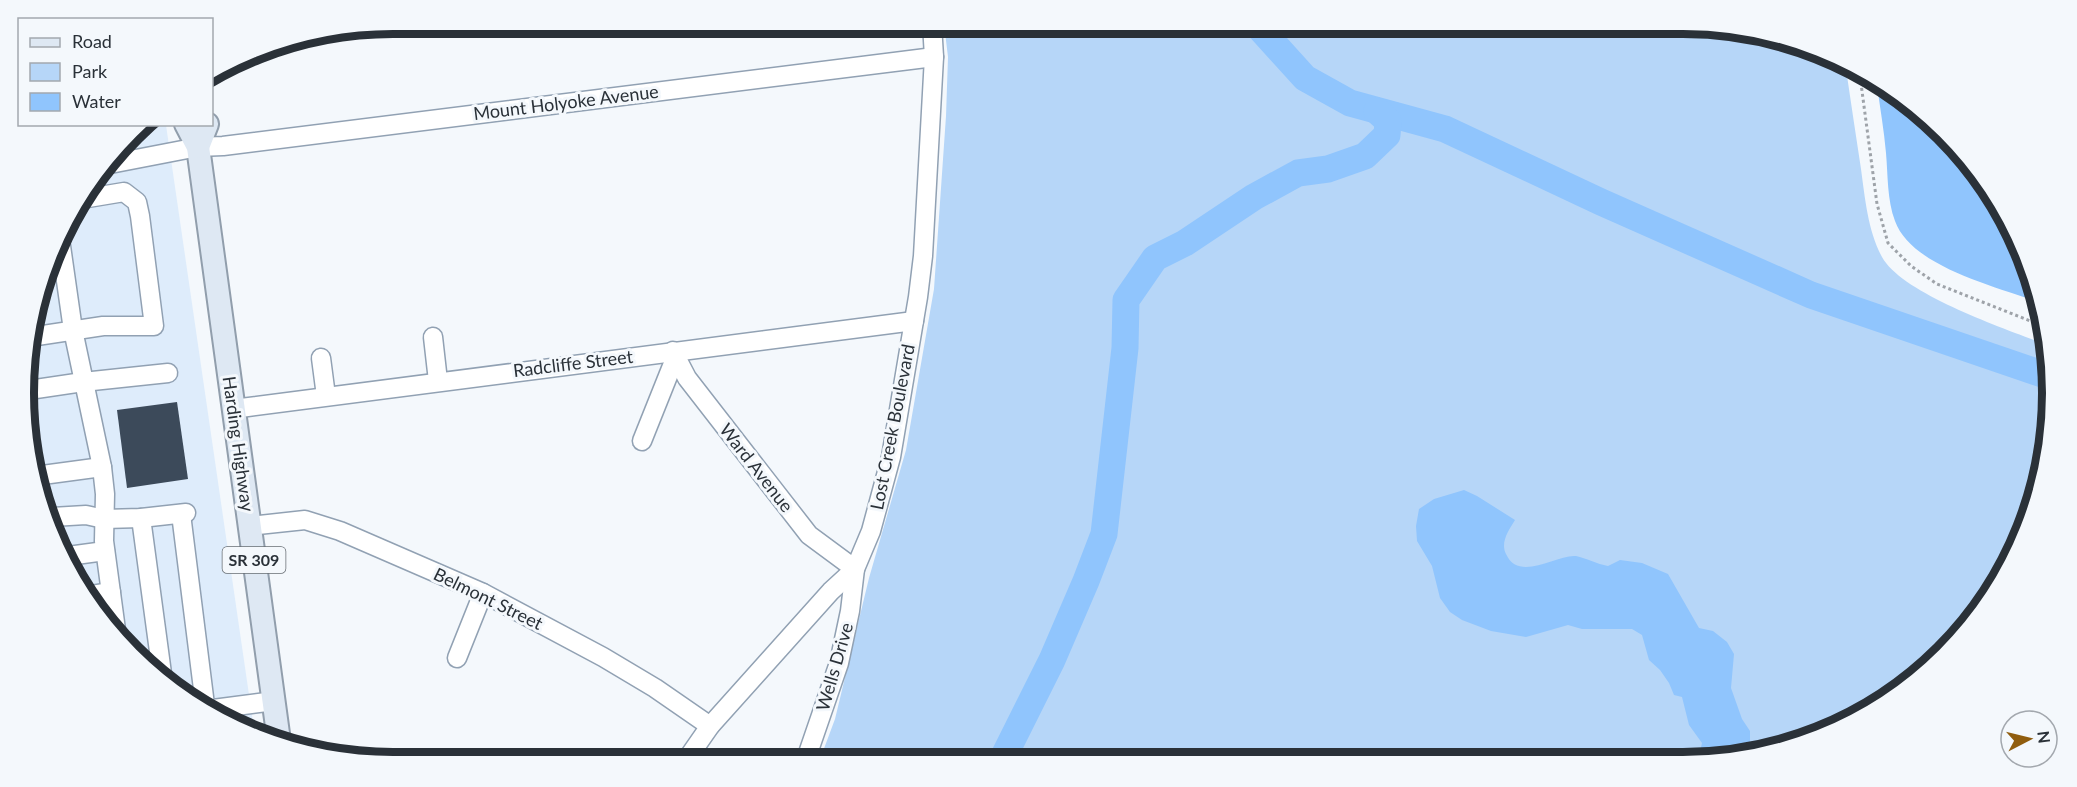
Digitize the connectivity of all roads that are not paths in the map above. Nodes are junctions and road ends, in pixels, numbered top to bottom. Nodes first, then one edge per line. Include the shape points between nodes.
1 (933, 34) edge
2 (934, 57) junction
3 (187, 126) edge
4 (206, 126) edge
5 (198, 147) junction
6 (120, 162) edge
7 (94, 196) edge
8 (62, 255) edge
9 (914, 321) junction
10 (73, 330) junction
11 (39, 335) edge
12 (433, 337) dead end
13 (675, 353) junction
14 (321, 358) dead end
15 (168, 373) dead end
16 (438, 381) junction
17 (83, 382) junction
18 (34, 389) edge
19 (326, 396) junction
20 (233, 409) junction
21 (642, 441) dead end
22 (102, 467) junction
23 (44, 475) edge
24 (56, 516) edge
25 (141, 518) junction
26 (104, 519) junction
27 (249, 526) junction
28 (105, 550) junction
29 (74, 555) edge
30 (855, 569) junction
31 (111, 592) junction
32 (483, 593) junction
33 (96, 594) edge
34 (114, 619) edge
35 (457, 658) dead end
36 (162, 667) edge
37 (204, 698) edge
38 (274, 701) junction
39 (221, 708) edge
40 (710, 726) junction
41 (278, 733) edge
42 (692, 752) edge
43 (808, 752) edge

1 - 2 street, Lost Creek Boulevard
2 - 5 street, Mount Holyoke Avenue
2 - 9 street, Lost Creek Boulevard via 924,245
3 - 5 main road, Harding Highway / SR 309
4 - 5 main road, Harding Highway / SR 309
5 - 6 street, Mount Holyoke Avenue
5 - 20 main road, Harding Highway / SR 309
7 - 10 street via 124,192 137,202 154,326
8 - 10 street
9 - 13 street, Radcliffe Street
9 - 30 street, Lost Creek Boulevard via 891,457 871,531
10 - 11 street
10 - 17 street
12 - 16 street
13 - 16 street, Radcliffe Street
13 - 21 street
13 - 30 street, Ward Avenue via 694,387 809,535
14 - 19 street
15 - 17 street
16 - 19 street, Radcliffe Street
17 - 18 street
17 - 22 street
19 - 20 street, Radcliffe Street
20 - 27 main road, Harding Highway / SR 309
22 - 23 street
22 - 26 street
24 - 26 street
25 - 26 street
25 - 36 street
25 - 37 street via 183,513
26 - 28 street
27 - 32 street, Belmont Street via 305,520 340,531
27 - 38 main road, Harding Highway / SR 309
28 - 29 street
28 - 31 street
30 - 40 street, Lost Creek Boulevard
30 - 43 street, Wells Drive via 839,663
31 - 33 street
31 - 34 street
32 - 35 street
32 - 40 street, Belmont Street via 603,657
38 - 39 street
38 - 41 main road, Harding Highway / SR 309
40 - 42 street, Lost Creek Boulevard

